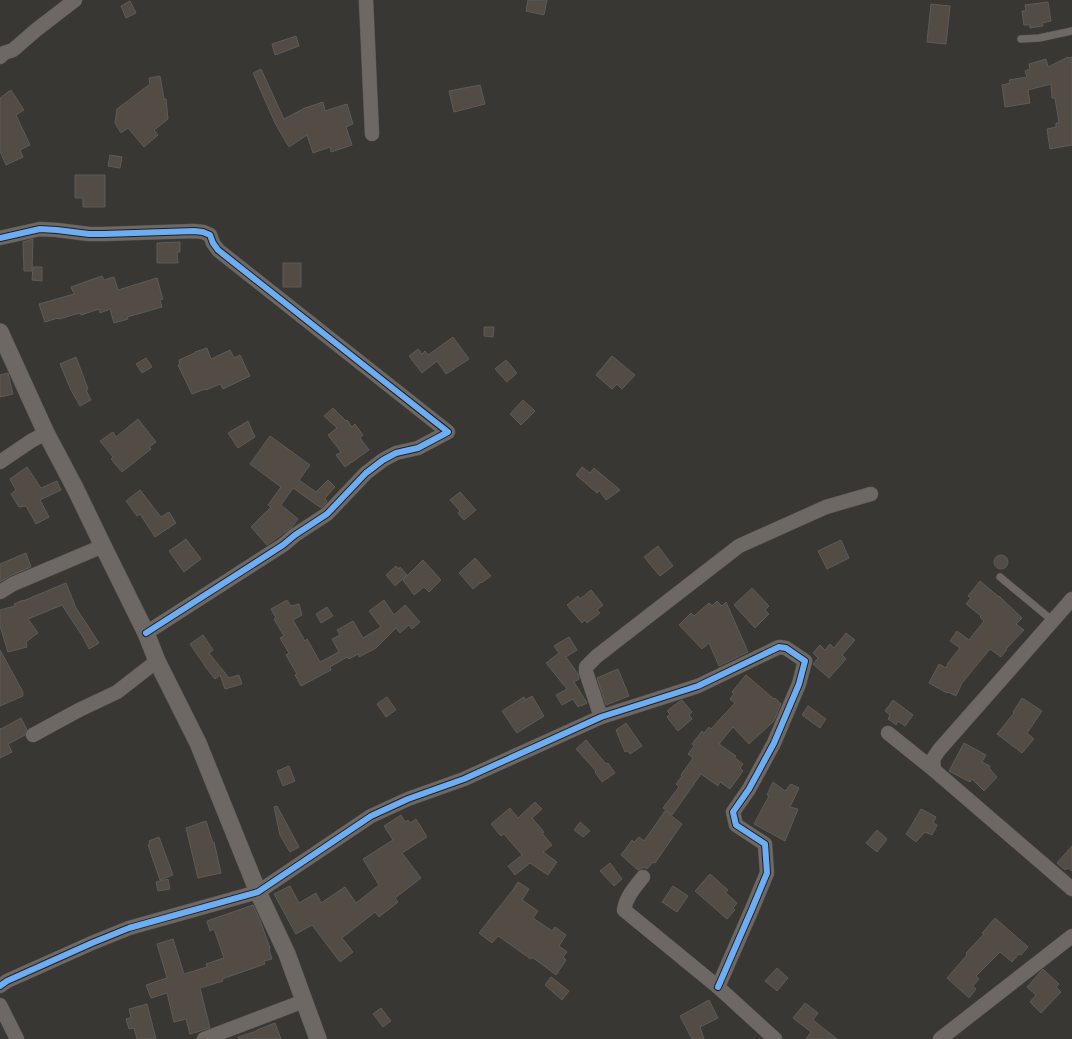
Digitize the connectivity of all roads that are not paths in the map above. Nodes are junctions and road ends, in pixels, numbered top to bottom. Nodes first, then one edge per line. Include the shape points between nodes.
1 (75, 0) edge
2 (366, 0) edge
3 (1072, 31) edge
4 (1021, 39) dead end
5 (0, 57) edge
6 (372, 134) dead end
7 (0, 238) edge
8 (0, 332) edge
9 (46, 433) junction
10 (0, 462) edge
11 (871, 494) dead end
12 (103, 546) junction
13 (1000, 577) dead end
14 (0, 592) edge
15 (1072, 599) edge
16 (1053, 621) junction
17 (146, 633) junction
18 (157, 662) junction
19 (601, 717) junction
20 (888, 734) dead end
21 (33, 736) dead end
22 (934, 770) junction
23 (643, 877) dead end
24 (1072, 889) edge
25 (258, 892) junction
26 (1072, 936) edge
27 (0, 986) edge
28 (718, 987) junction
29 (304, 1001) junction
30 (0, 1005) edge
31 (17, 1039) edge
32 (204, 1039) edge
33 (318, 1039) edge
34 (775, 1039) edge
35 (940, 1039) edge

1 - 5 street via 13,50
2 - 6 street
3 - 4 lane
7 - 17 street via 40,229 89,234 203,232 210,236 218,250 448,432 418,448 396,453 383,460 366,473 327,514 283,546
8 - 9 street
9 - 10 street
9 - 12 street
11 - 19 street via 826,507 739,546 598,656 586,667 586,672
12 - 14 street via 12,584
12 - 17 street
13 - 16 lane
15 - 16 street
16 - 22 street via 939,750 933,760
17 - 18 street
18 - 21 street via 117,692
18 - 25 street via 198,743
19 - 25 street via 464,780 408,799 372,816
19 - 28 street via 698,686 779,647 786,648 805,660 799,684 774,743 749,789 733,812 736,825 765,844 766,873
20 - 22 street
22 - 24 street
23 - 28 street via 630,894 624,910
25 - 27 street via 129,928 92,942
25 - 29 street via 287,954
26 - 35 street
28 - 34 street
29 - 32 street
29 - 33 street
30 - 31 street

